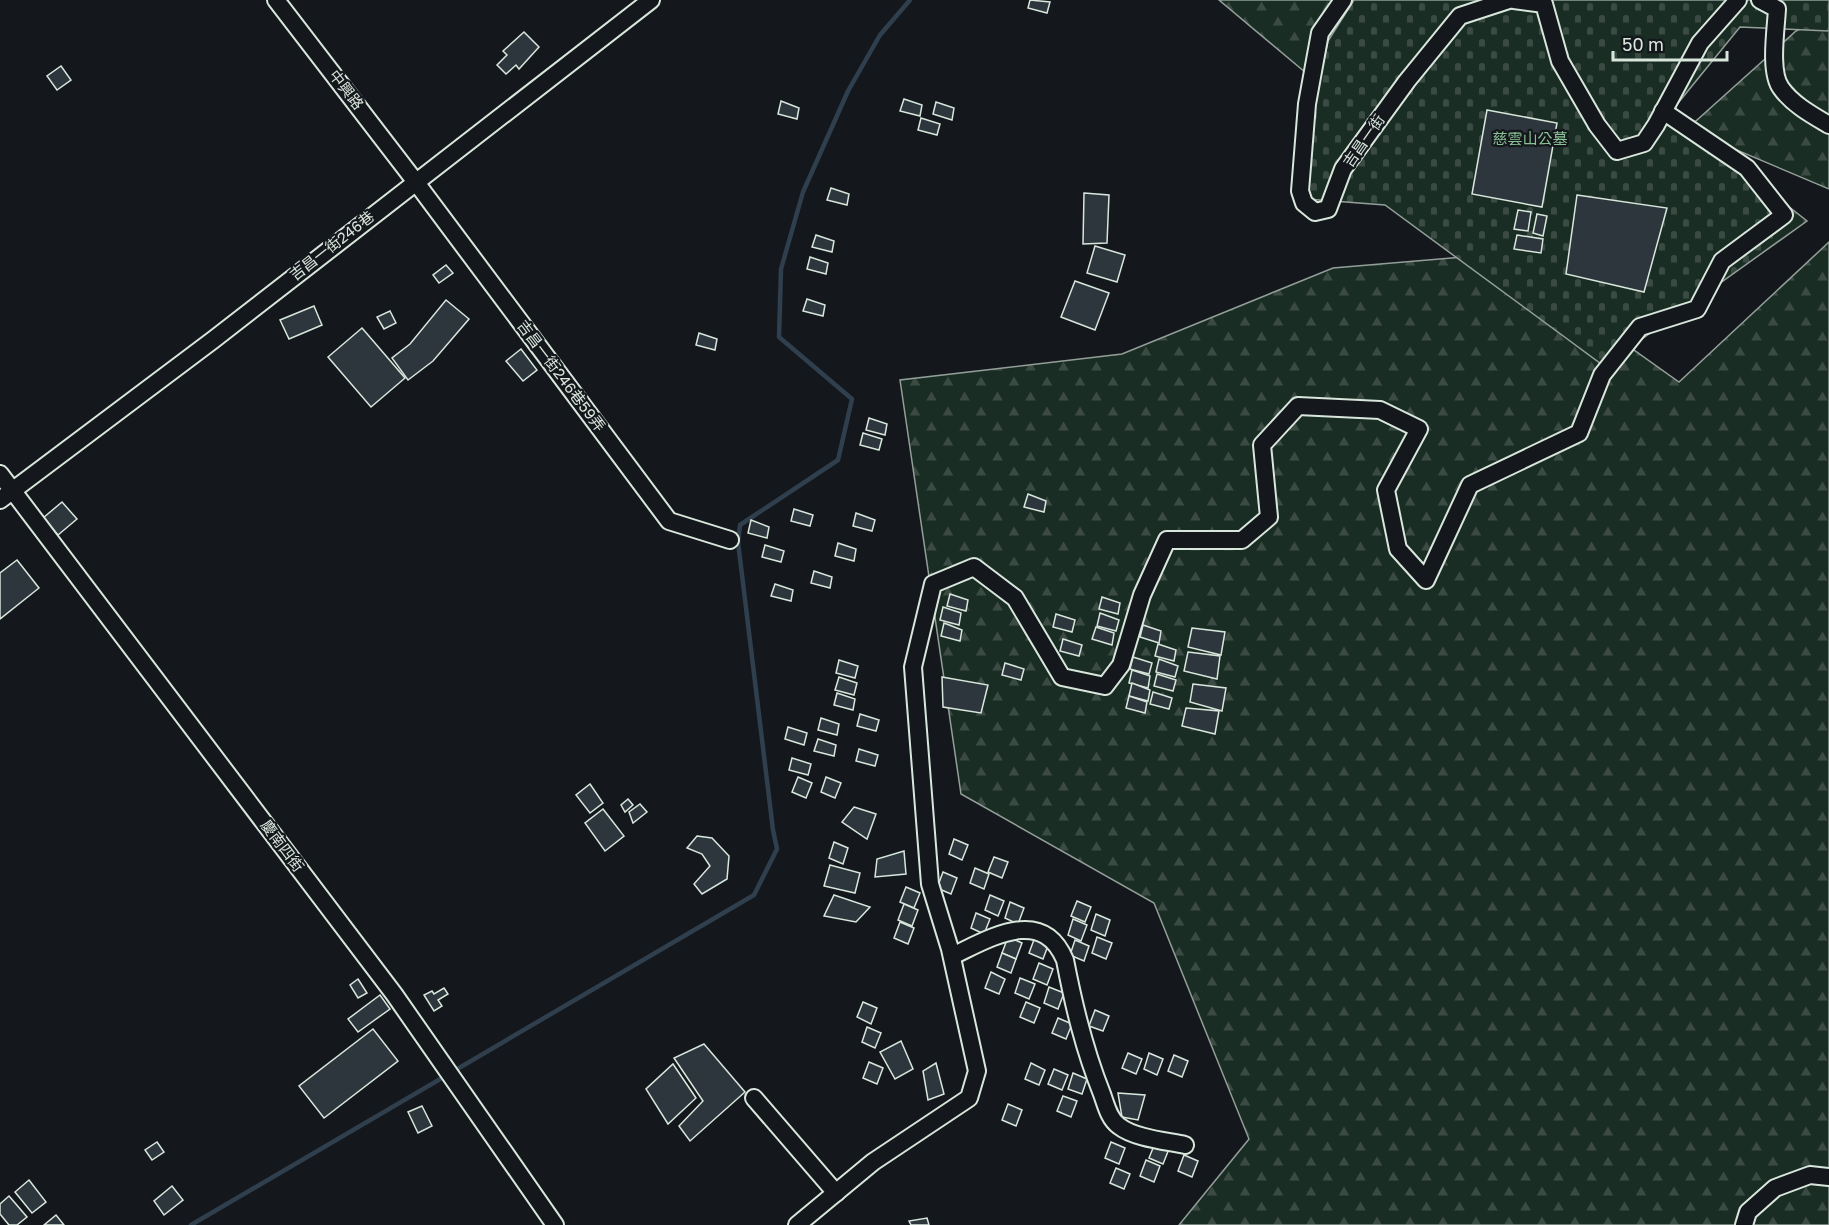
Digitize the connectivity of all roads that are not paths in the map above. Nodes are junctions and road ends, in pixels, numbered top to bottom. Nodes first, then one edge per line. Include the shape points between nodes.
1 (276, 0) edge
2 (651, 0) edge
3 (1343, 0) edge
4 (1509, 0) edge
5 (1514, 0) edge
6 (1738, 0) edge
7 (1760, 0) edge
8 (1663, 111) junction
9 (1829, 125) edge
10 (415, 181) junction
11 (0, 474) edge
12 (6, 495) edge
13 (730, 540) dead end
14 (952, 956) junction
15 (754, 1098) dead end
16 (1185, 1145) dead end
17 (1829, 1177) edge
18 (836, 1193) junction
19 (555, 1225) edge
20 (797, 1225) edge
21 (1744, 1225) edge

1 - 10 street, 中興路
2 - 10 street, 吉昌一街246巷
3 - 4 street, 吉昌一街 via 1320,33 1307,104 1300,191 1304,203 1315,212 1328,209 1343,169 1460,16
5 - 8 street via 1544,4 1560,62 1617,151 1644,143
6 - 8 street via 1700,43
7 - 9 street via 1777,9 1774,62 1779,87 1806,112
8 - 14 street via 1747,168 1784,215 1722,261 1697,309 1640,327 1602,375 1580,433 1470,485 1426,580 1398,549 1386,490 1419,429 1380,410 1298,406 1262,445 1269,517 1242,540 1167,540 1142,595 1120,665 1105,686 1062,677 1015,598 975,567 933,584 913,667 930,884
10 - 12 street, 吉昌一街246巷 via 213,340
10 - 13 street, 吉昌一街246巷59弄 via 669,521
11 - 12 street, 慶南四街
12 - 19 street, 慶南四街 via 394,994
14 - 16 street via 1015,930 1048,936 1065,960 1078,1027 1112,1121 1133,1133
14 - 18 street via 977,1071 969,1098 873,1162
15 - 18 street
17 - 21 street via 1810,1175 1775,1188 1748,1212
18 - 20 street

